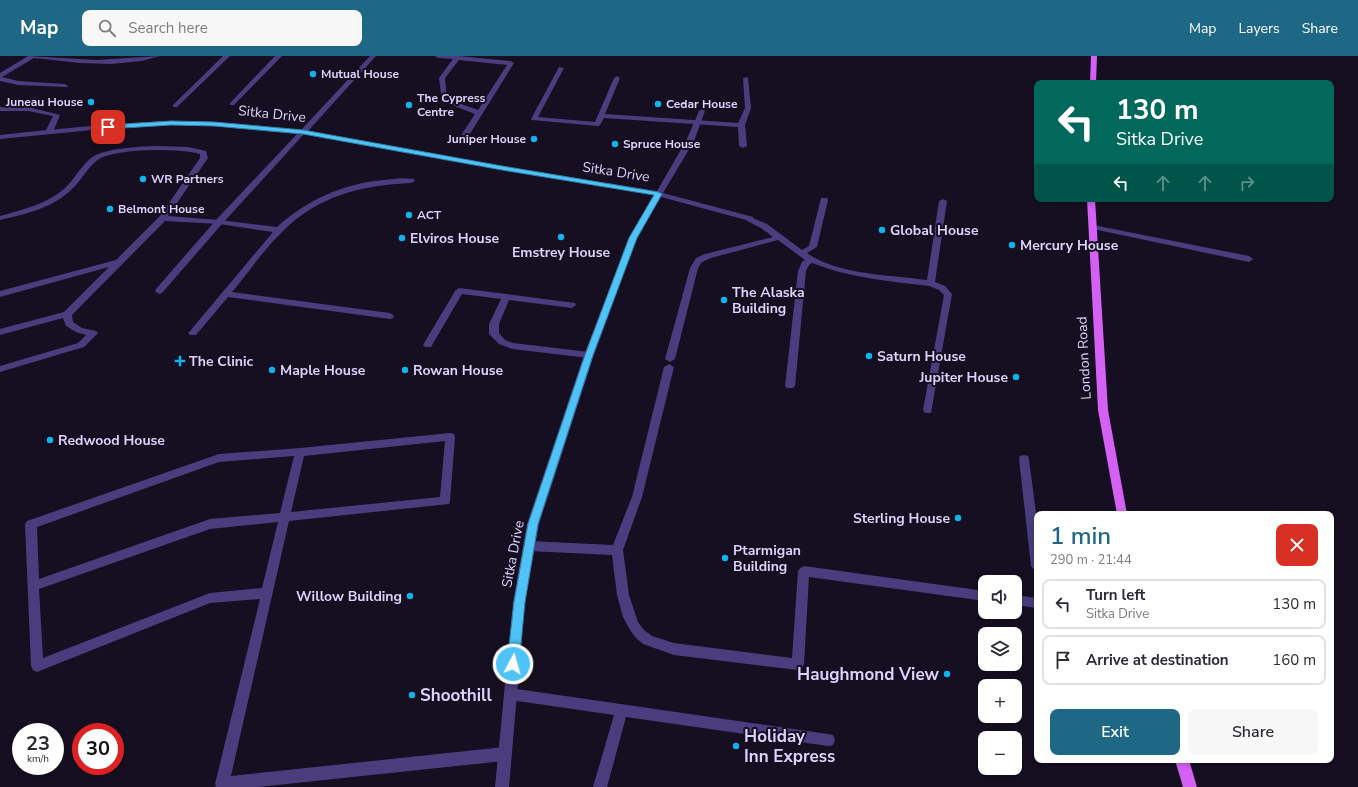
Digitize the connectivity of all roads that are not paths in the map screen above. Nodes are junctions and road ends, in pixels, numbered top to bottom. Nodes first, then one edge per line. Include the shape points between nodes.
1 (33, 56) edge
2 (157, 56) edge
3 (227, 56) edge
4 (279, 56) edge
5 (373, 56) edge
6 (438, 56) edge
7 (1094, 56) edge
8 (457, 58) junction
9 (561, 68) dead end
10 (0, 76) edge
11 (617, 78) dead end
12 (746, 78) dead end
13 (0, 79) edge
14 (1093, 80) edge
15 (65, 86) dead end
16 (232, 104) dead end
17 (175, 106) dead end
18 (0, 109) edge
19 (702, 110) dead end
20 (479, 114) junction
21 (601, 116) junction
22 (697, 123) junction
23 (741, 125) junction
24 (49, 132) junction
25 (303, 132) junction
26 (1, 137) edge
27 (460, 143) dead end
28 (743, 146) dead end
29 (411, 181) dead end
30 (658, 194) junction
31 (824, 200) dead end
32 (943, 201) dead end
33 (1092, 202) edge
34 (0, 218) edge
35 (163, 218) junction
36 (219, 222) junction
37 (1093, 227) junction
38 (279, 230) junction
39 (781, 237) junction
40 (802, 253) junction
41 (1249, 259) dead end
42 (811, 260) junction
43 (120, 262) junction
44 (931, 283) junction
45 (159, 292) dead end
46 (0, 294) edge
47 (226, 294) junction
48 (506, 297) junction
49 (572, 305) dead end
50 (67, 314) junction
51 (390, 316) dead end
52 (0, 332) edge
53 (193, 333) dead end
54 (428, 345) dead end
55 (589, 355) junction
56 (0, 369) edge
57 (790, 386) dead end
58 (928, 410) dead end
59 (300, 452) junction
60 (1024, 459) dead end
61 (1121, 511) edge
62 (285, 516) junction
63 (1034, 541) edge
64 (529, 546) junction
65 (617, 550) junction
66 (33, 586) junction
67 (267, 593) junction
68 (978, 595) edge
69 (1022, 601) edge
70 (1034, 603) edge
71 (510, 694) junction
72 (622, 710) junction
73 (828, 740) dead end
74 (504, 754) junction
75 (1183, 763) edge
76 (221, 785) edge
77 (502, 787) edge
78 (600, 787) edge
79 (1190, 787) edge

1 - 2 street via 106,61
1 - 10 street
3 - 17 street
4 - 16 street
5 - 25 street
6 - 8 street
7 - 14 main road
8 - 20 street via 442,78 444,100
8 - 20 street via 511,63
9 - 21 street via 534,119 598,124
11 - 21 street
12 - 23 street via 748,108
13 - 15 street via 18,83
18 - 24 street via 28,109 57,115
19 - 22 street
20 - 27 street
21 - 22 street
22 - 23 street
22 - 30 street via 690,141
23 - 28 street
24 - 25 street, Sitka Drive via 171,123
24 - 26 street, Sitka Drive
25 - 30 street, Sitka Drive
25 - 36 street
29 - 38 street via 389,181 342,191 306,206
30 - 39 street via 750,218
30 - 55 street, Sitka Drive via 633,238
31 - 40 street via 813,247
32 - 44 street
33 - 37 main road, London Road
34 - 35 street via 25,212 58,197 69,189 92,162 108,154 174,148 204,153 204,158
35 - 36 street
35 - 43 street
36 - 38 street
36 - 45 street
37 - 41 street
37 - 61 main road, London Road via 1103,410
38 - 47 street
39 - 40 street
39 - 65 street via 708,256 699,260 694,268 636,497
40 - 42 street
42 - 44 street via 834,269 865,275
42 - 57 street via 805,264 802,271
43 - 46 street
43 - 50 street
44 - 58 street via 948,294
47 - 51 street
47 - 53 street
48 - 49 street
48 - 54 street via 459,291
48 - 55 street via 494,324 494,334 502,342 512,346
50 - 52 street
50 - 56 street via 69,324 79,330 93,333 81,345
55 - 64 street, Sitka Drive via 533,524
59 - 62 street
59 - 62 street via 450,437 445,501
59 - 66 street via 219,458 31,524
60 - 63 street
62 - 66 street via 210,524
62 - 67 street
64 - 65 street
64 - 71 street, Sitka Drive via 519,602
65 - 68 street via 624,599 630,617 640,634 655,643 681,650 798,664 804,571
66 - 67 street via 37,666 210,598
67 - 76 street
69 - 70 street
71 - 72 street
71 - 74 street, Sitka Drive
72 - 73 street
72 - 78 street
74 - 76 street
74 - 77 street, Sitka Drive
75 - 79 main road

